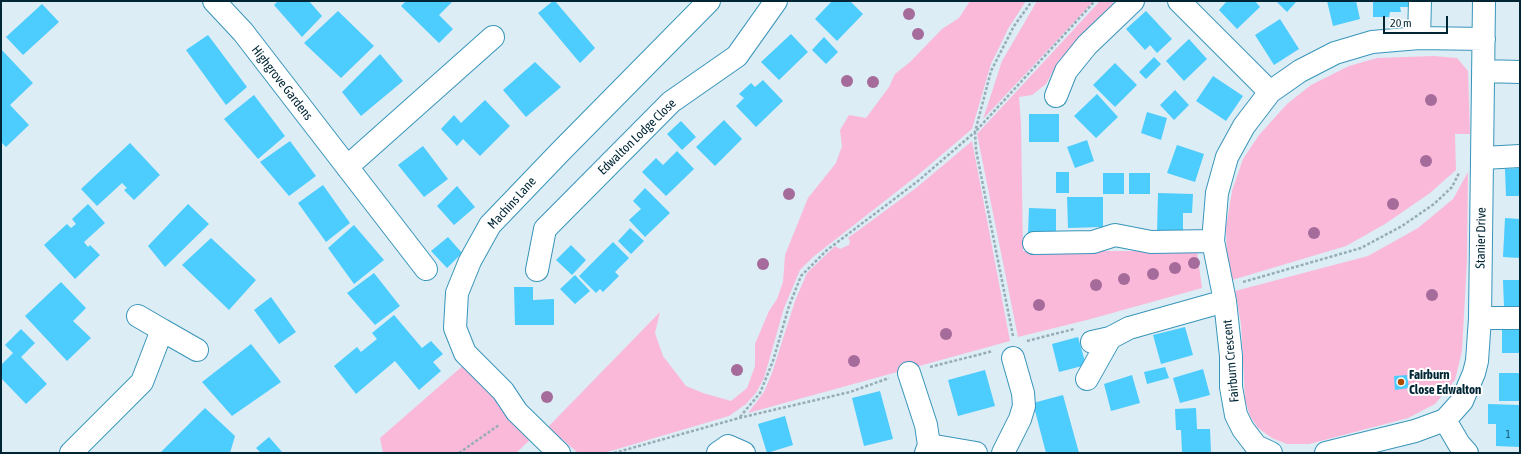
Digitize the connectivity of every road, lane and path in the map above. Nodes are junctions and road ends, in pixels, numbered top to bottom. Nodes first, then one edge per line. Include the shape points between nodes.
1 (214, 1) edge
2 (709, 1) edge
3 (776, 1) edge
4 (1032, 1) edge
5 (1095, 1) edge
6 (1179, 1) edge
7 (1420, 1) edge
8 (1484, 1) edge
9 (1129, 5) edge
10 (493, 37) dead end
11 (1419, 38) junction
12 (1484, 39) junction
13 (1484, 72) junction
14 (1520, 72) edge
15 (1270, 92) junction
16 (1056, 96) dead end
17 (975, 132) junction
18 (1520, 156) edge
19 (1482, 158) junction
20 (347, 167) junction
21 (1461, 170) dead end
22 (1212, 241) junction
23 (1034, 243) dead end
24 (426, 268) dead end
25 (537, 270) dead end
26 (1224, 295) junction
27 (138, 316) dead end
28 (1480, 318) junction
29 (1520, 318) edge
30 (162, 330) junction
31 (1013, 337) dead end
32 (197, 350) dead end
33 (985, 353) dead end
34 (1012, 358) dead end
35 (945, 364) dead end
36 (909, 373) dead end
37 (1087, 379) dead end
38 (875, 382) dead end
39 (517, 412) junction
40 (739, 418) junction
41 (1445, 420) junction
42 (928, 449) edge
43 (1259, 451) edge
44 (71, 453) edge
45 (459, 453) edge
46 (559, 453) edge
47 (614, 453) edge
48 (718, 453) edge
49 (744, 453) edge
50 (976, 453) edge
51 (1003, 453) edge
52 (1326, 453) edge
53 (1467, 453) edge

1 - 20 street, Highgrove Gardens via 243,32
2 - 39 street, Machins Lane via 490,225 470,261 457,293 455,328 465,353 503,390
3 - 25 street, Edwalton Lodge Close via 737,56 671,102 545,229
4 - 17 path via 1014,26 991,71
5 - 17 path
6 - 15 street
7 - 11 street
8 - 12 street, Stanier Drive
9 - 16 street via 1082,50 1066,72
10 - 20 street
11 - 12 street, Fairburn Crescent
11 - 15 street, Fairburn Crescent via 1372,42 1335,53 1300,71
12 - 13 street, Stanier Drive
13 - 14 street
13 - 19 street, Stanier Drive
15 - 22 street, Fairburn Crescent via 1244,126 1227,157 1217,193
17 - 31 path via 976,150
17 - 40 path via 918,181 827,250 800,276 774,361 760,393
18 - 19 street
19 - 28 street, Stanier Drive
20 - 24 street, Highgrove Gardens
21 - 26 path via 1452,187 1434,204 1402,226 1361,248
22 - 23 street via 1151,242 1115,235 1093,242
22 - 26 street, Fairburn Crescent
26 - 37 street, Fairburn Crescent via 1101,340
26 - 43 street, Fairburn Crescent via 1231,356 1231,387 1236,414
27 - 30 street
28 - 29 street
28 - 41 street, Stanier Drive via 1474,373 1462,401
30 - 32 street
30 - 44 street via 142,382
33 - 35 path
34 - 51 street via 1024,406
36 - 42 street via 926,425
38 - 40 path via 850,392
39 - 45 path
39 - 46 street, Machins Lane
40 - 47 path
41 - 52 street via 1415,431
41 - 53 street
42 - 50 street
48 - 49 street via 728,446

